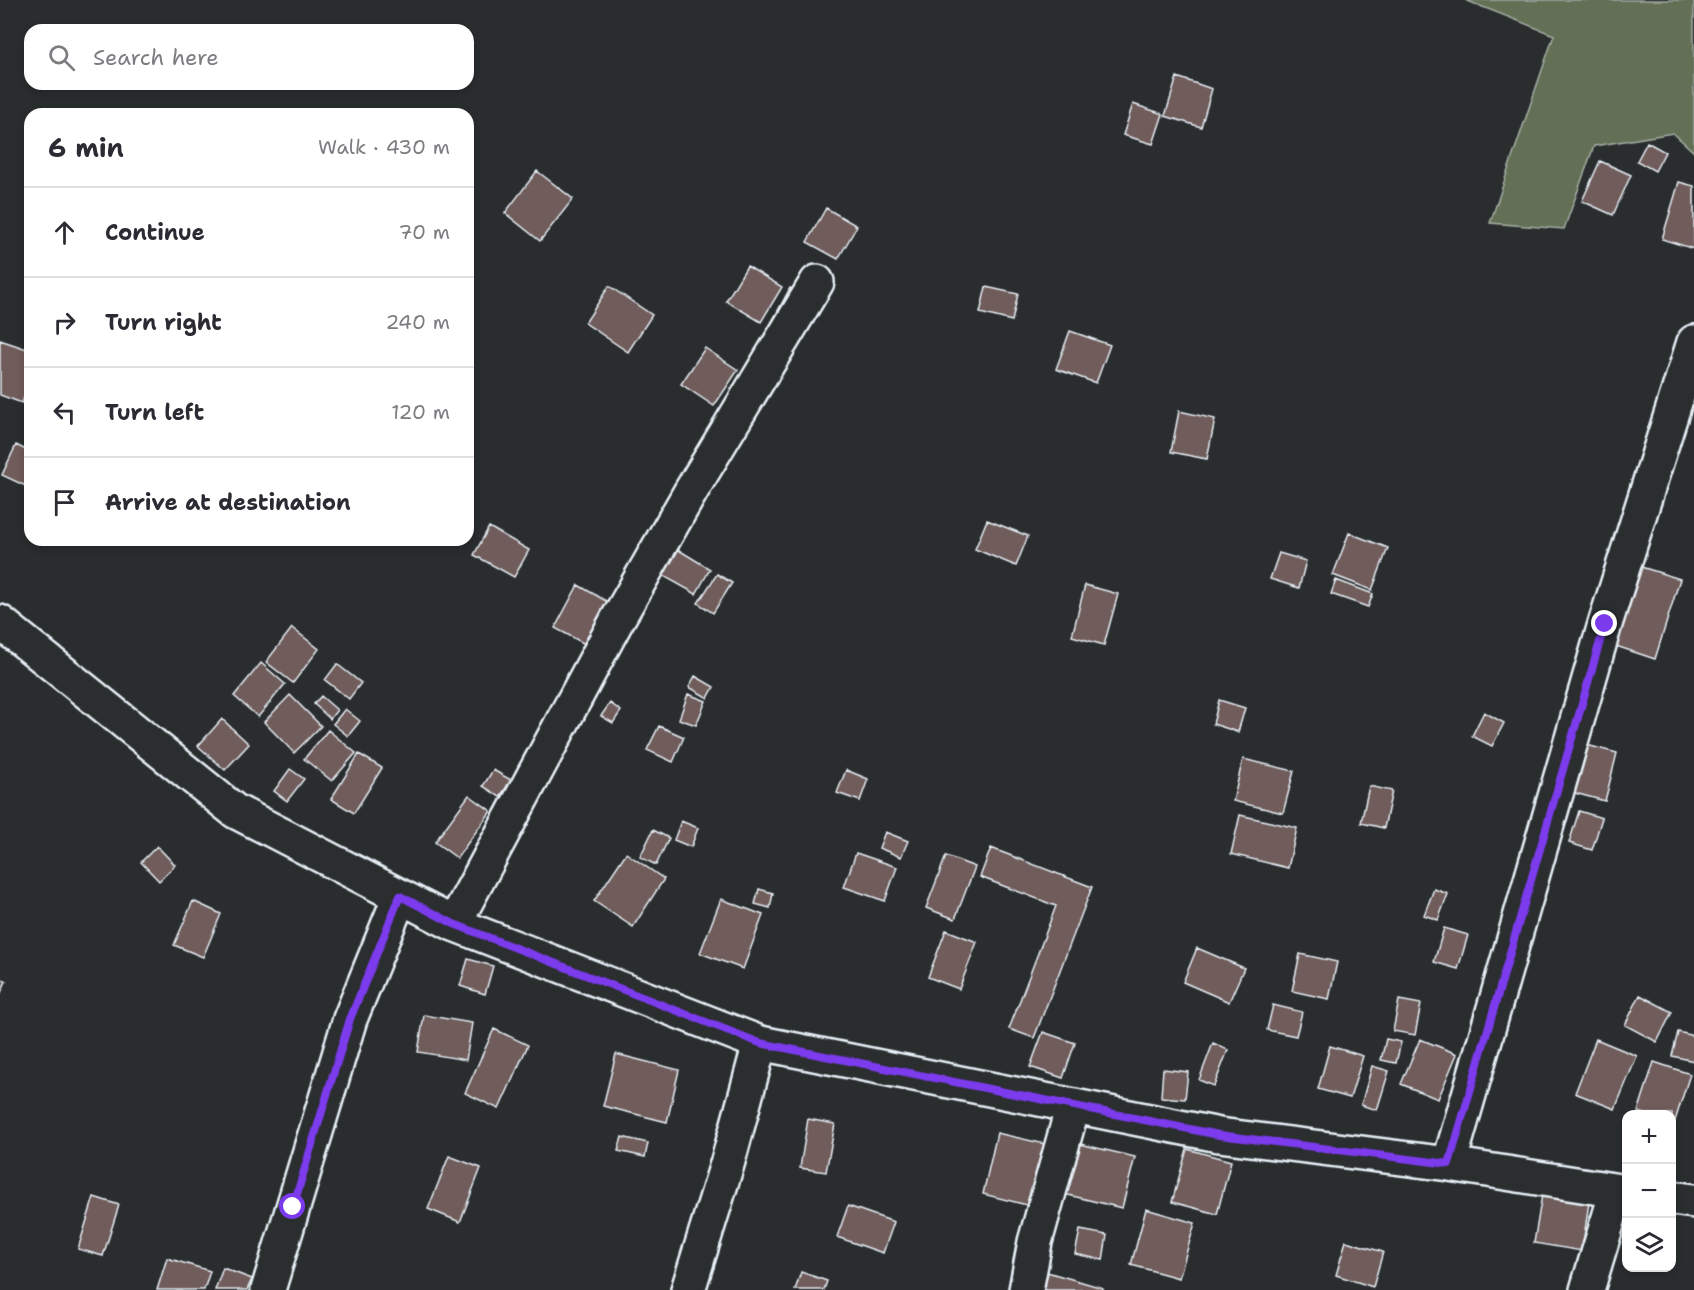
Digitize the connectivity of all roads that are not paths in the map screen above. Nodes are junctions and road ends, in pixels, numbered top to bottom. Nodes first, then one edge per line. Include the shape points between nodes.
1 (817, 282) dead end
2 (1694, 342) edge
3 (0, 622) edge
4 (400, 896) junction
5 (454, 924) junction
6 (760, 1043) junction
7 (1073, 1106) junction
8 (1449, 1164) junction
9 (1622, 1192) edge
10 (1676, 1199) edge
11 (1694, 1201) edge
12 (268, 1290) edge
13 (688, 1290) edge
14 (1026, 1290) edge
15 (1587, 1290) edge

1 - 5 street via 616,622
2 - 8 street via 1605,624
3 - 4 street via 235,811
4 - 5 street
4 - 12 street via 350,1019
5 - 6 street
6 - 7 street
6 - 13 street
7 - 8 street via 1219,1135
7 - 14 street via 1035,1242
8 - 9 street
9 - 15 street
10 - 11 street

